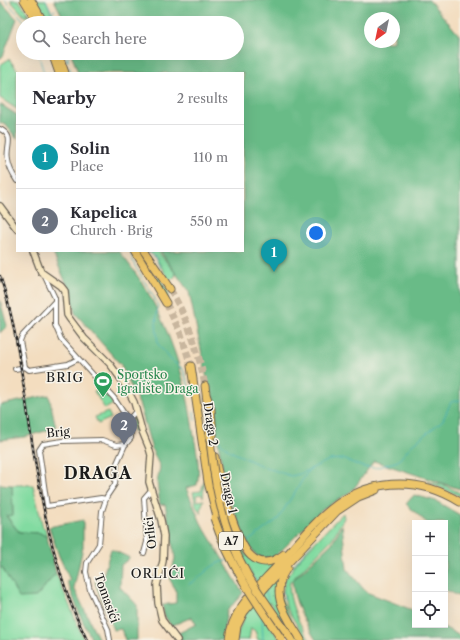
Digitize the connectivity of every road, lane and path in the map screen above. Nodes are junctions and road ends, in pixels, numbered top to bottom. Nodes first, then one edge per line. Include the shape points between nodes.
1 (24, 0) edge
2 (31, 0) edge
3 (34, 16) edge
4 (40, 16) edge
5 (54, 60) edge
6 (60, 60) edge
7 (59, 72) edge
8 (65, 72) edge
9 (0, 129) edge
10 (16, 180) edge
11 (0, 206) edge
12 (16, 228) edge
13 (33, 252) edge
14 (136, 252) edge
15 (145, 252) edge
16 (43, 274) junction
17 (170, 289) tunnel mouth
18 (55, 301) junction
19 (166, 303) tunnel mouth
20 (78, 359) junction
21 (191, 366) tunnel mouth
22 (25, 368) junction
23 (15, 369) dead end
24 (205, 386) tunnel mouth
25 (137, 410) junction
26 (129, 421) junction
27 (211, 427) junction
28 (126, 444) junction
29 (151, 490) junction
30 (106, 499) junction
31 (460, 502) edge
32 (335, 509) junction
33 (215, 517) junction
34 (144, 553) dead end
35 (248, 603) junction
36 (110, 640) edge
37 (176, 640) edge
38 (229, 640) edge
39 (235, 640) edge
40 (282, 640) edge
41 (285, 640) edge
42 (292, 640) edge
43 (301, 640) edge

1 - 3 highway
2 - 4 highway
5 - 7 highway
6 - 8 highway
9 - 10 street via 10,138 7,160
11 - 12 street
13 - 16 street
14 - 19 highway
15 - 17 highway
16 - 18 street
16 - 25 street via 63,289 67,315 126,385
18 - 20 street via 56,331
18 - 22 street via 22,336 20,341
20 - 22 street via 68,364 29,370
20 - 26 street via 114,398
21 - 33 highway, Draga 2 via 209,483 208,495
22 - 23 street
24 - 27 highway, A7
25 - 26 street
25 - 29 street, Orlići via 150,451
26 - 28 street via 131,436
27 - 32 highway via 216,464 225,495 242,543 249,554 258,561 267,562 279,558 322,513
27 - 42 highway, Draga 1 / A7, bridge via 215,486 228,533 248,574
28 - 30 street via 116,465 115,484
28 - 30 street, Brig via 116,445 102,440 59,441 43,444 39,450 47,506
29 - 34 street, Orlići via 144,500 147,542
29 - 37 street, Orlići via 164,536 163,558 157,585 158,603 162,620
30 - 36 street, Tomasići via 101,515 99,544 87,563 88,583 108,629
31 - 32 highway via 442,492 415,485 396,484 356,495
32 - 35 highway, bridge
32 - 43 highway via 333,518 288,567 280,582 278,596 281,608
33 - 40 highway, bridge via 236,571
33 - 41 highway, Draga 1 / A7, bridge via 240,571
35 - 38 highway via 233,623
35 - 39 highway via 240,619

